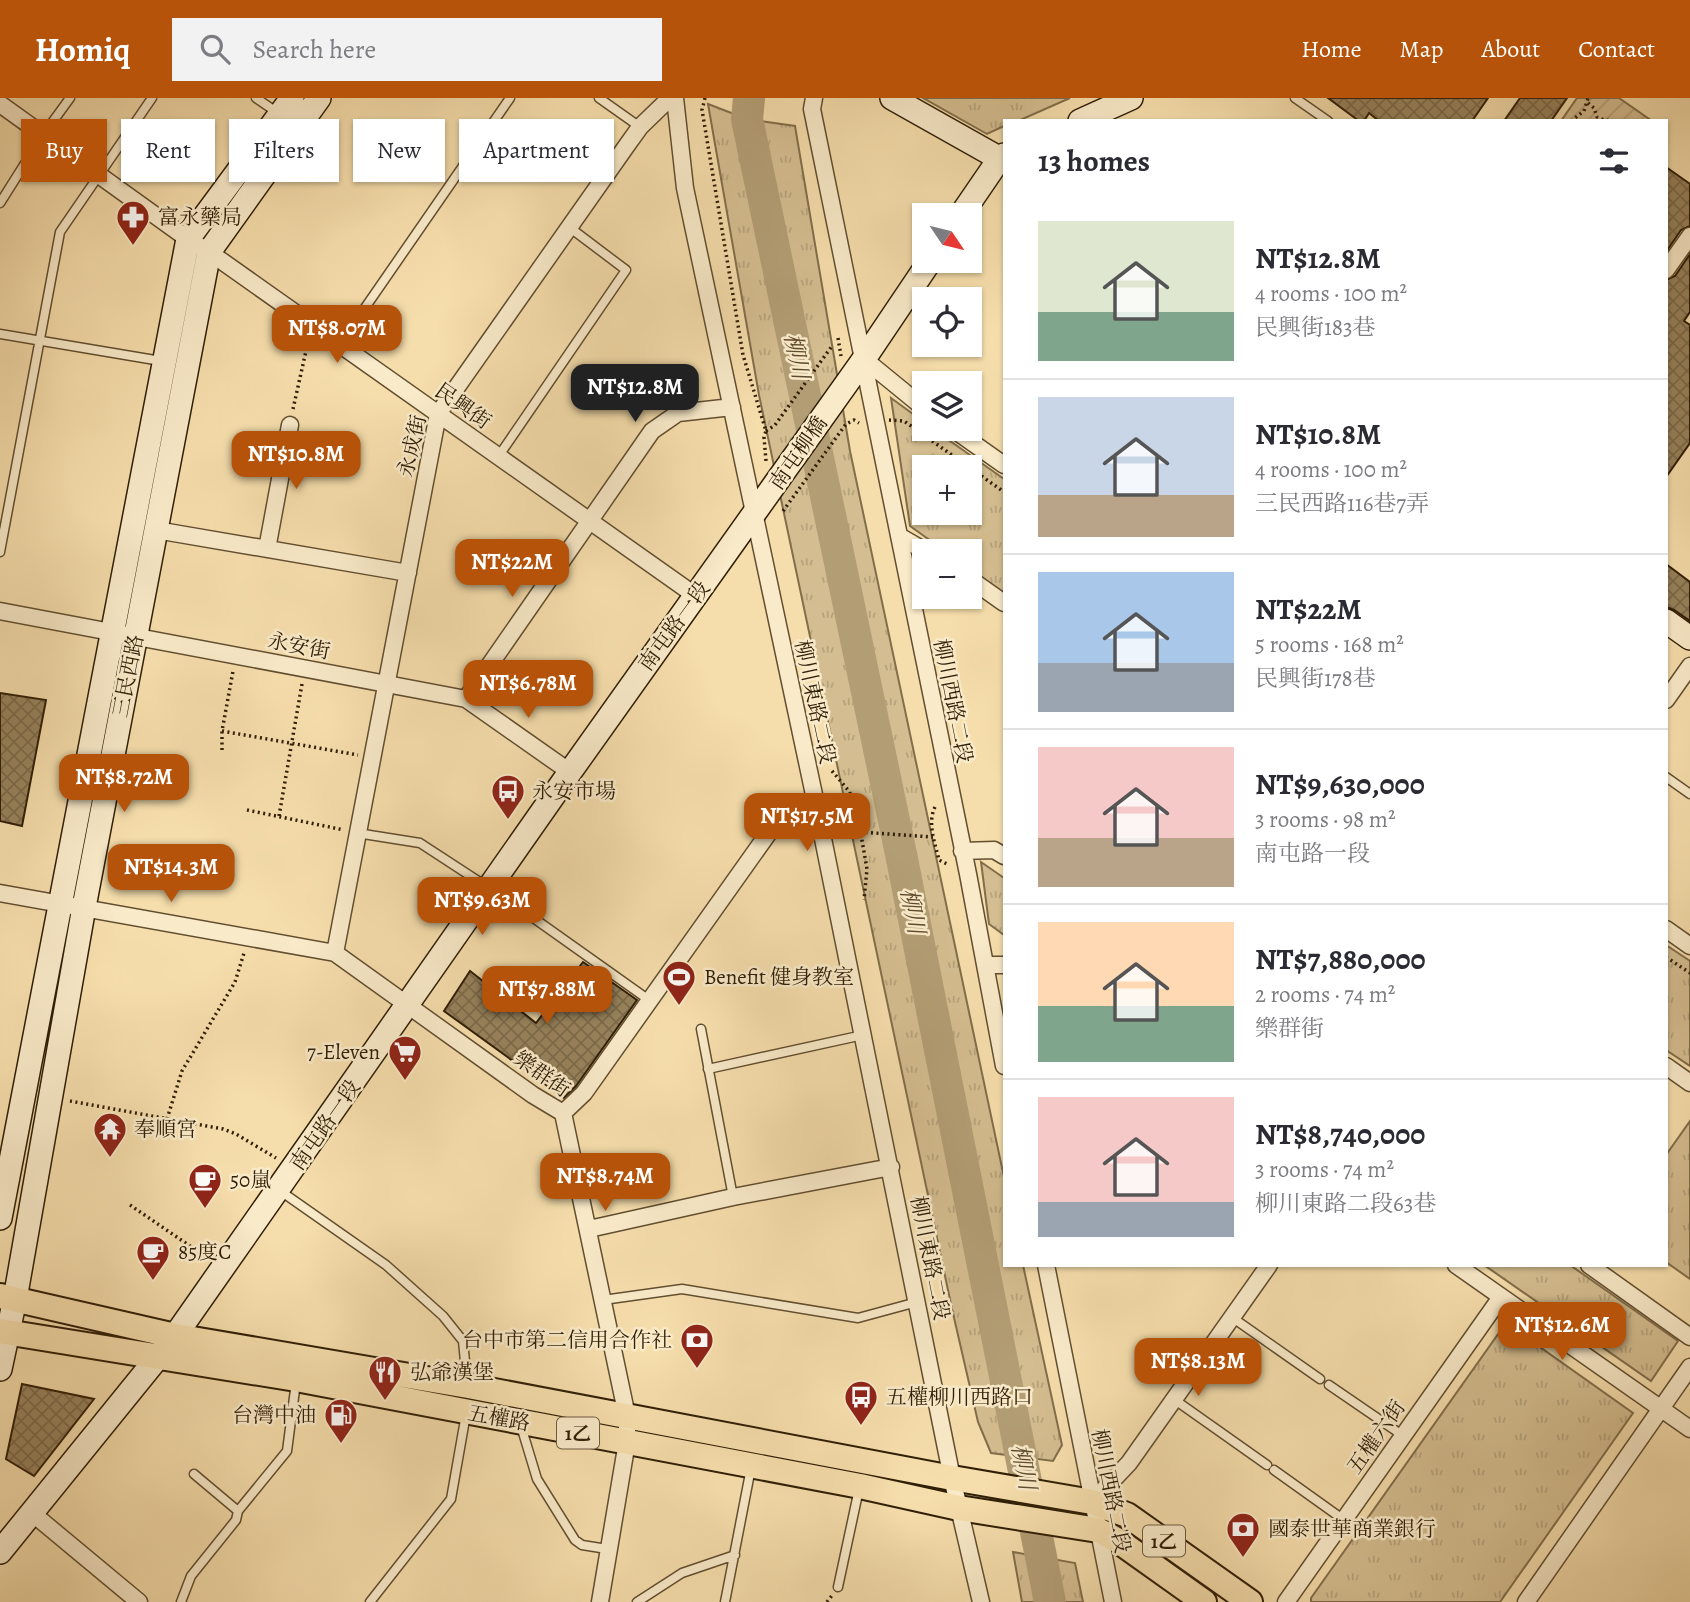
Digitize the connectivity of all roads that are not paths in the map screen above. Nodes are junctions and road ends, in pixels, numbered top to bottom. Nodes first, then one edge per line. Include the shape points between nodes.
1 (70, 98) edge
2 (152, 98) edge
3 (256, 98) edge
4 (319, 98) edge
5 (510, 98) edge
6 (599, 98) edge
7 (673, 98) edge
8 (814, 98) edge
9 (892, 98) edge
10 (1131, 98) edge
11 (1295, 98) edge
12 (0, 104) edge
13 (286, 106) edge
14 (21, 119) edge
15 (55, 119) edge
16 (1084, 119) edge
17 (1325, 119) edge
18 (640, 127) junction
19 (1003, 158) edge
20 (107, 164) edge
21 (21, 170) edge
22 (107, 179) edge
23 (94, 182) edge
24 (0, 203) edge
25 (970, 203) edge
26 (569, 227) junction
27 (1690, 236) edge
28 (188, 239) junction
29 (209, 252) junction
30 (1668, 267) edge
31 (922, 273) edge
32 (0, 334) edge
33 (39, 340) junction
34 (340, 344) junction
35 (864, 359) junction
36 (164, 362) junction
37 (912, 398) edge
38 (732, 407) junction
39 (438, 414) junction
40 (290, 425) road end
41 (970, 441) edge
42 (498, 457) junction
43 (1003, 464) edge
44 (755, 514) junction
45 (589, 521) junction
46 (156, 530) junction
47 (899, 536) junction
48 (912, 544) edge
49 (267, 549) junction
50 (0, 552) edge
51 (408, 573) junction
52 (982, 587) edge
53 (696, 596) junction
54 (1003, 602) edge
55 (0, 611) edge
56 (1668, 622) edge
57 (112, 633) junction
58 (135, 637) junction
59 (1690, 638) edge
60 (1690, 666) edge
61 (387, 684) junction
62 (1668, 697) edge
63 (466, 699) junction
64 (570, 772) junction
65 (1668, 778) edge
66 (1690, 794) edge
67 (816, 804) junction
68 (357, 833) junction
69 (962, 851) junction
70 (1003, 855) edge
71 (489, 889) junction
72 (0, 892) edge
73 (60, 903) junction
74 (84, 907) junction
75 (1668, 930) edge
76 (1690, 946) edge
77 (335, 953) junction
78 (985, 965) junction
79 (1003, 965) edge
80 (649, 1000) junction
81 (407, 1006) junction
82 (701, 1029) dead end
83 (863, 1035) junction
84 (1003, 1061) edge
85 (708, 1069) junction
86 (1668, 1072) edge
87 (1690, 1083) edge
88 (563, 1113) junction
89 (891, 1167) junction
90 (279, 1190) junction
91 (733, 1197) junction
92 (0, 1218) edge
93 (589, 1229) junction
94 (1046, 1267) edge
95 (1268, 1267) edge
96 (1459, 1267) edge
97 (1592, 1267) edge
98 (1501, 1297) junction
99 (7, 1298) edge
100 (603, 1300) junction
101 (917, 1302) junction
102 (1233, 1318) junction
103 (4, 1332) edge
104 (175, 1336) junction
105 (1690, 1337) edge
106 (160, 1355) junction
107 (1690, 1367) edge
108 (0, 1369) edge
109 (1320, 1378) dead end
110 (296, 1379) junction
111 (1329, 1385) dead end
112 (468, 1386) junction
113 (1175, 1400) junction
114 (1661, 1409) junction
115 (467, 1412) junction
116 (627, 1416) junction
117 (520, 1422) junction
118 (1690, 1429) edge
119 (1402, 1435) junction
120 (627, 1441) junction
121 (752, 1465) junction
122 (194, 1474) dead end
123 (952, 1478) junction
124 (860, 1486) junction
125 (1081, 1500) junction
126 (959, 1508) junction
127 (238, 1511) junction
128 (32, 1513) junction
129 (1344, 1520) junction
130 (1086, 1528) junction
131 (607, 1549) junction
132 (0, 1552) edge
133 (734, 1555) junction
134 (838, 1587) dead end
135 (139, 1602) edge
136 (180, 1602) edge
137 (370, 1602) edge
138 (600, 1602) edge
139 (637, 1602) edge
140 (724, 1602) edge
141 (981, 1602) edge
142 (1113, 1602) edge
143 (1204, 1602) edge
144 (1250, 1602) edge
145 (1286, 1602) edge
146 (1526, 1602) edge

1 - 15 lane
2 - 20 lane
3 - 13 lane
4 - 29 street, 三民西路
5 - 34 lane
6 - 18 lane
7 - 18 street, 永成街
7 - 38 street, 柳川東路二段 via 685,188
8 - 35 street, 柳川西路二段 via 811,109
9 - 19 street
10 - 16 street
11 - 17 lane
12 - 14 street, 民興街
13 - 28 street, 三民西路
18 - 26 street, 永成街
19 - 25 street
21 - 24 lane
22 - 28 street, 民興街
23 - 33 lane via 60,232
26 - 39 street, 永成街
26 - 42 lane via 626,270
27 - 30 street
28 - 29 street, 民興街
28 - 36 street, 三民西路
29 - 34 street, 民興街
29 - 46 street, 三民西路
31 - 35 street
32 - 33 lane
33 - 36 lane
33 - 50 lane
34 - 39 street, 民興街
35 - 37 street
35 - 44 street, 南屯柳橋
35 - 47 street, 柳川西路二段
36 - 57 street, 三民西路
38 - 44 street, 柳川東路二段
38 - 45 street via 678,413 652,431
39 - 42 street, 民興街
39 - 51 street, 永成街
40 - 49 street
41 - 43 street
42 - 45 street, 民興街
44 - 53 street, 南屯路一段
44 - 67 street, 柳川東路二段
45 - 53 street, 民興街
45 - 63 street
46 - 49 street
46 - 58 street, 三民西路
47 - 48 street
47 - 69 street, 柳川西路二段
49 - 51 street
51 - 61 street, 永成街
52 - 54 street
53 - 64 street, 南屯路一段
55 - 57 street, 永安街
56 - 59 street
57 - 58 street, 永安街
57 - 73 street, 三民西路
58 - 61 street, 永安街
58 - 74 street, 三民西路
60 - 62 street
61 - 63 street, 永安街
61 - 68 street, 永成街
63 - 64 street, 永安街
64 - 71 street, 南屯路一段
65 - 66 lane
67 - 80 street via 787,807
67 - 83 street, 柳川東路二段
68 - 71 lane via 420,843
68 - 77 street, 永成街
69 - 70 street via 994,850
69 - 78 street, 柳川西路二段
71 - 80 lane
71 - 81 street, 南屯路一段
72 - 73 street, 樂群街
73 - 74 street, 樂群街
73 - 92 street, 三民西路 via 10,1146
74 - 77 street, 樂群街
74 - 99 street, 三民西路 via 50,1098
75 - 76 street
77 - 81 street, 樂群街
78 - 79 street
78 - 84 street, 柳川西路二段
80 - 88 street via 584,1093
81 - 88 street, 樂群街
81 - 90 street, 南屯路一段
82 - 85 lane
83 - 85 lane
83 - 89 street, 柳川東路二段
85 - 91 lane
86 - 87 street
88 - 93 street, 樂群街
89 - 91 street
89 - 101 street, 柳川東路二段
90 - 104 street, 南屯路一段
90 - 112 lane via 386,1265 443,1316 463,1341
91 - 93 street
93 - 100 street, 樂群街
94 - 125 street, 柳川西路二段
95 - 102 street
96 - 98 street
97 - 105 street
98 - 114 street
98 - 119 street, 五權六街
99 - 103 street, 三民西路
99 - 104 main road, 五權路 / 1乙
100 - 101 lane via 682,1289 858,1318
100 - 116 street, 樂群街
101 - 123 street, 柳川東路二段
102 - 109 lane
102 - 113 street
103 - 106 main road, 五權路 / 1乙
103 - 108 street, 三民西路
104 - 106 street, 南屯路一段
104 - 112 main road, 五權路 / 1乙
106 - 110 main road, 五權路 / 1乙
106 - 128 street, 南屯路一段
107 - 114 street
110 - 115 main road, 五權路 / 1乙
110 - 127 lane via 287,1451
111 - 119 lane
112 - 116 main road, 五權路 / 1乙
113 - 125 street via 1129,1463
113 - 129 lane
114 - 118 street
114 - 146 street
115 - 117 main road, 五權路 / 1乙
115 - 137 lane via 451,1499
116 - 120 street, 樂群街
116 - 123 main road, 五權路 / 1乙
117 - 120 main road, 五權路 / 1乙
117 - 131 lane via 537,1479 575,1540
119 - 129 street, 五權六街
120 - 121 main road, 五權路 / 1乙
120 - 131 street, 樂群街
121 - 124 main road, 五權路 / 1乙
121 - 133 lane
122 - 127 lane
123 - 125 main road, 五權路 / 1乙
123 - 126 street, 柳川東路二段
124 - 126 main road, 五權路 / 1乙
124 - 134 lane
125 - 130 street, 柳川西路二段
125 - 144 main road, 1乙 via 1127,1515
126 - 130 main road, 五權路 / 1乙
126 - 141 street, 柳川東路二段
127 - 136 lane via 236,1520 191,1576
128 - 132 street, 南屯路一段
128 - 135 street
129 - 145 street, 五權六街
130 - 142 street, 柳川西路二段
130 - 143 main road, 1乙 via 1117,1540
131 - 138 street, 樂群街
133 - 139 lane via 682,1573
133 - 140 lane

